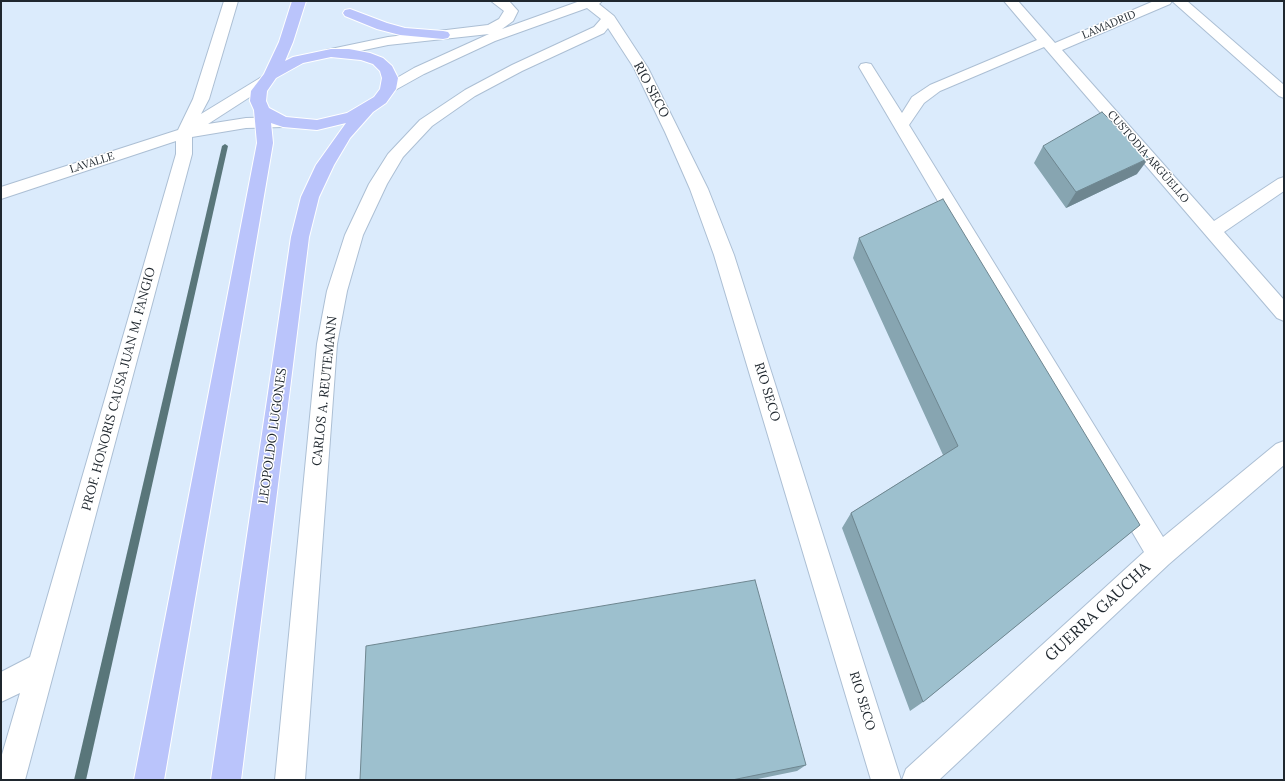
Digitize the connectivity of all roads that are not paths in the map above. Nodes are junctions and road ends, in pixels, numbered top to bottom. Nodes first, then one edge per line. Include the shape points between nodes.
1 (231, 1) edge
2 (299, 1) edge
3 (342, 1) edge
4 (498, 1) edge
5 (1011, 1) edge
6 (1165, 1) edge
7 (1179, 1) edge
8 (591, 2) edge
9 (350, 13) junction
10 (609, 19) junction
11 (531, 23) junction
12 (492, 29) junction
13 (443, 36) junction
14 (374, 44) junction
15 (1049, 45) junction
16 (331, 53) junction
17 (378, 61) junction
18 (866, 68) dead end
19 (268, 78) junction
20 (388, 89) junction
21 (1284, 93) edge
22 (367, 110) junction
23 (270, 118) junction
24 (901, 126) junction
25 (184, 133) junction
26 (1284, 183) edge
27 (1, 193) edge
28 (1213, 231) junction
29 (1284, 312) edge
30 (1284, 451) edge
31 (1160, 555) junction
32 (43, 665) junction
33 (1, 688) edge
34 (10, 780) edge
35 (149, 780) edge
36 (226, 780) edge
37 (290, 780) edge
38 (886, 780) edge
39 (917, 780) edge

1 - 25 street, PROF. HONORIS CAUSA JUAN M. FANGIO via 201,99
2 - 19 main road via 286,42
3 - 9 main road
4 - 12 street via 507,5 511,11 504,22
5 - 15 street, CUSTODIA ARGÜELLO
6 - 15 street, LAMADRID
7 - 21 street
8 - 10 street
8 - 11 street
9 - 13 main road via 405,32
9 - 14 main road
10 - 37 street, CARLOS A. REUTEMANN via 599,30 470,93 426,124 396,154 378,184 354,235 337,292 327,344
10 - 38 street, RIO SECO via 641,68 673,132 699,189 724,255
11 - 12 street
11 - 20 street via 453,54
12 - 13 street
13 - 14 street
14 - 16 street
14 - 17 main road
15 - 24 street, LAMADRID via 935,88 918,100
15 - 28 street, CUSTODIA ARGÜELLO
16 - 17 main road via 349,53
16 - 19 main road via 298,60
17 - 20 main road via 390,78
18 - 24 street
19 - 23 main road via 259,91 258,101
19 - 25 street
20 - 22 main road via 380,100
22 - 23 main road via 335,122 317,125
22 - 36 main road, LEOPOLDO LUGONES via 344,135 325,165 310,197 300,237
23 - 25 street
23 - 35 main road
24 - 31 street
25 - 27 street, LAVALLE
25 - 32 street, PROF. HONORIS CAUSA JUAN M. FANGIO via 184,154
26 - 28 street
28 - 29 street, CUSTODIA ARGÜELLO
30 - 31 street, GUERRA GAUCHA
31 - 39 street, GUERRA GAUCHA
32 - 33 street
32 - 34 street, PROF. HONORIS CAUSA JUAN M. FANGIO

